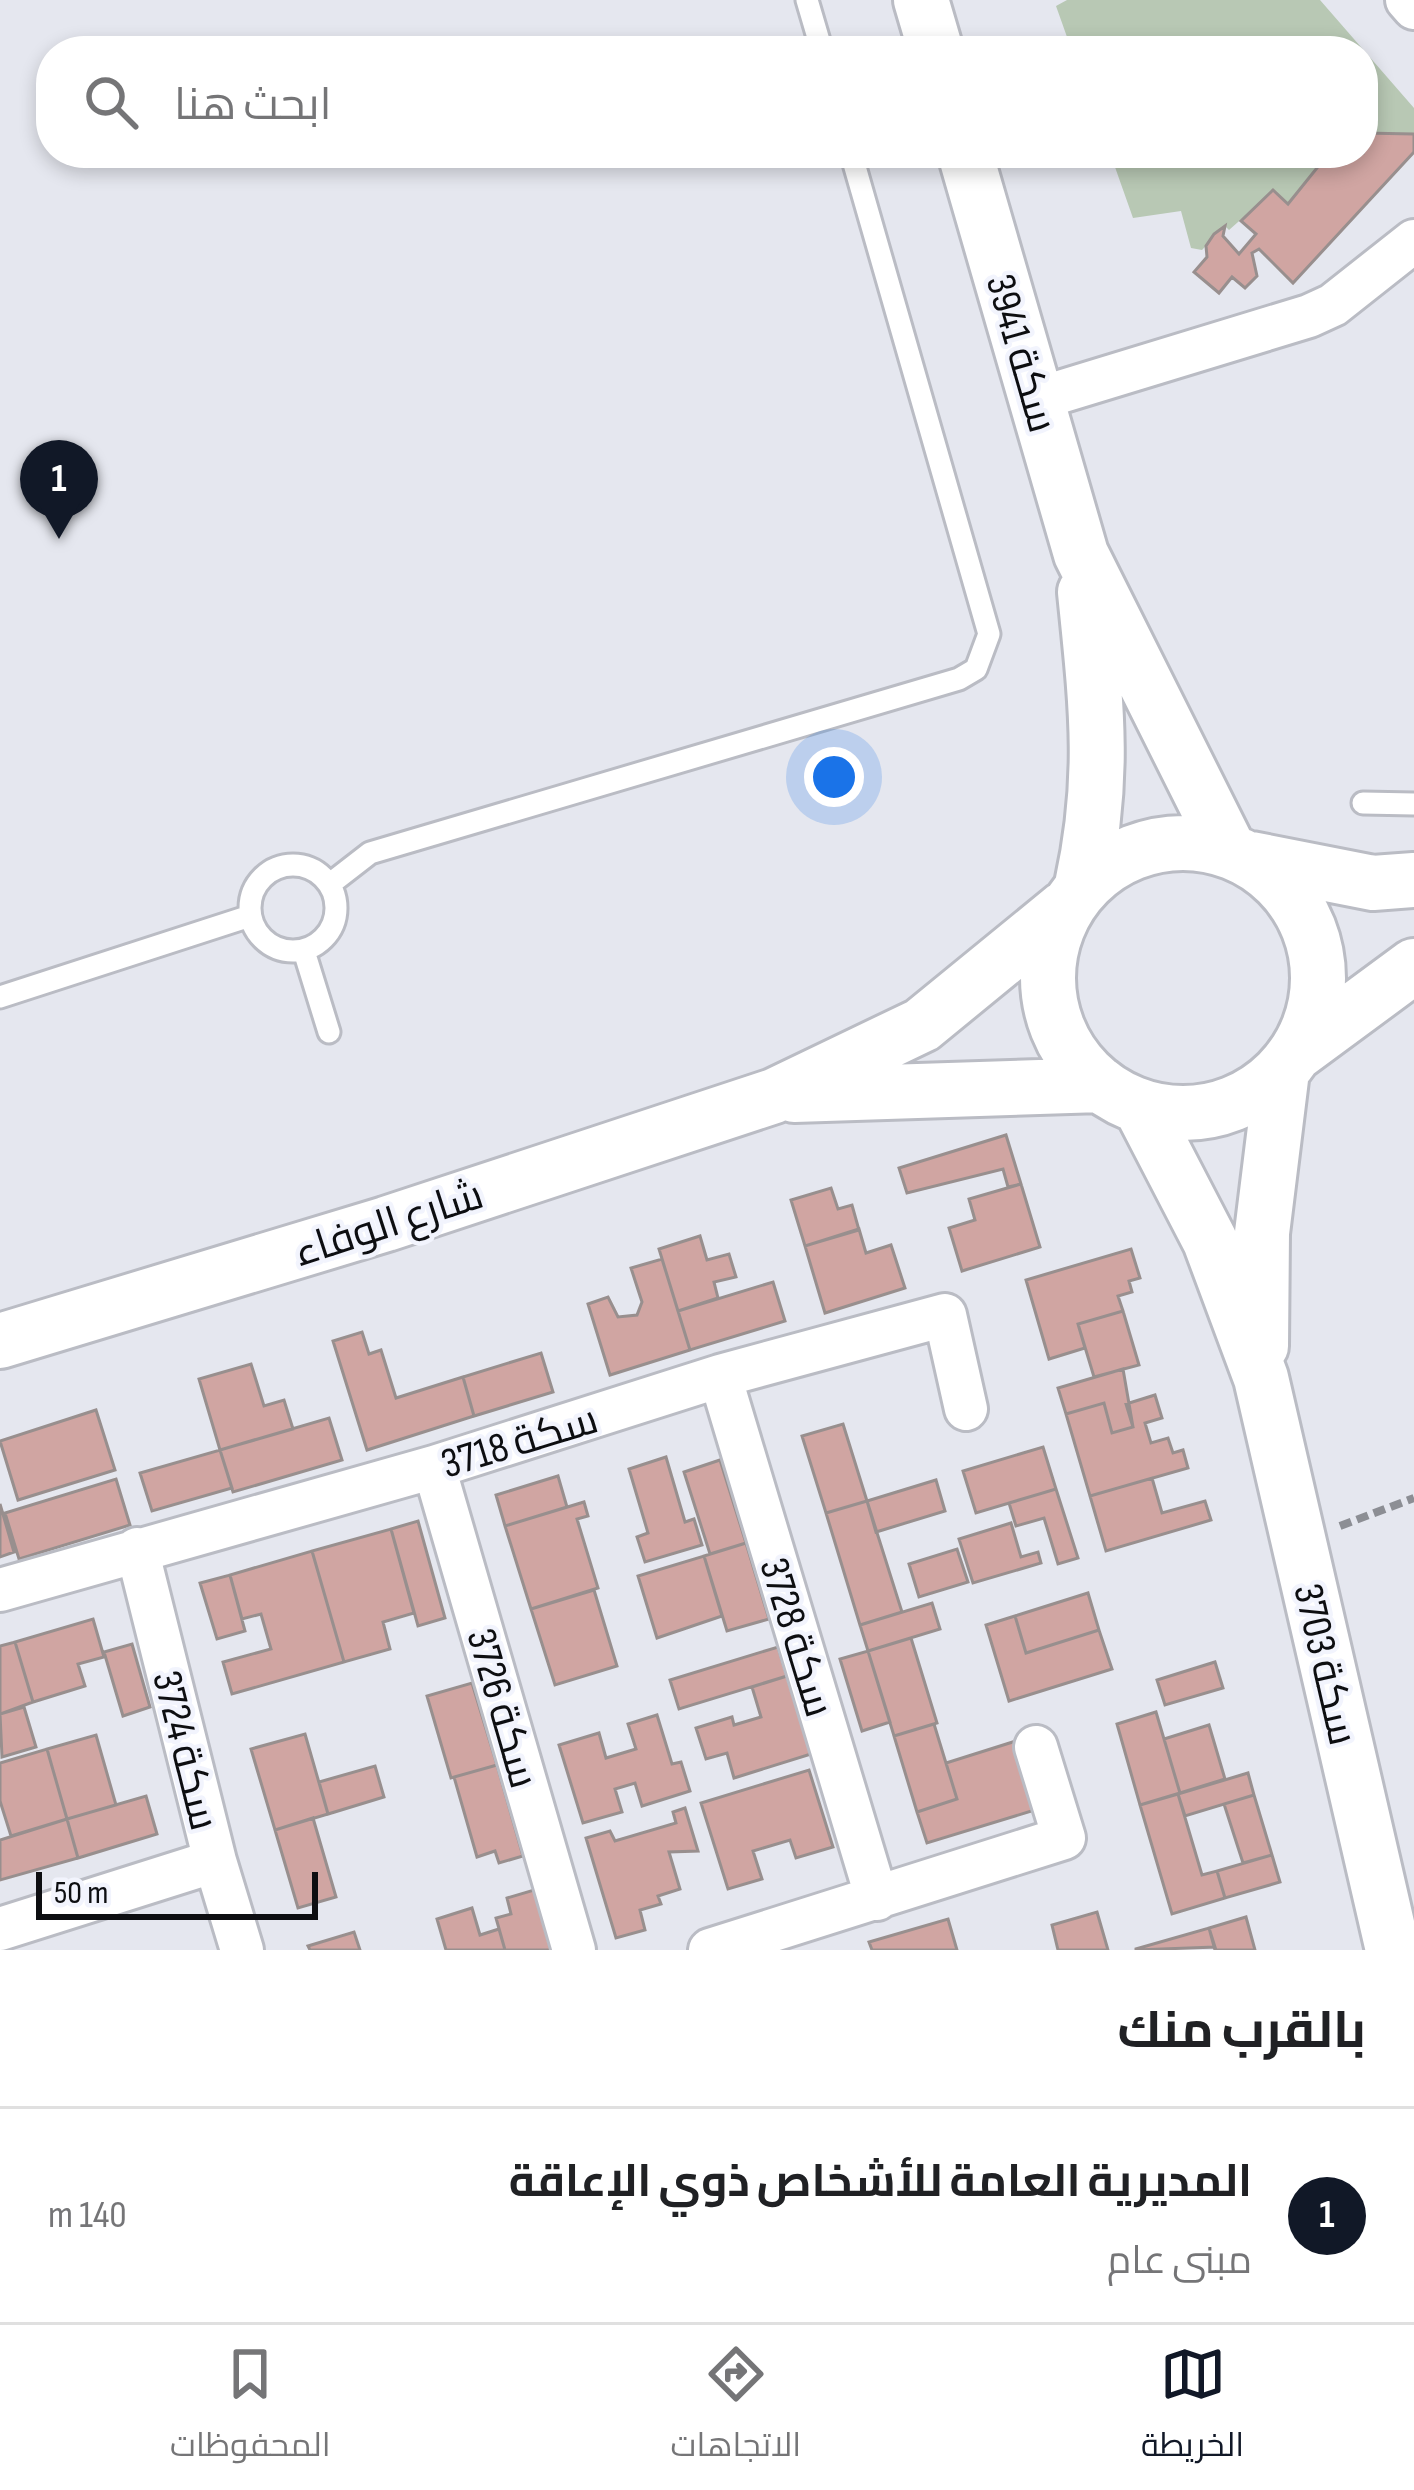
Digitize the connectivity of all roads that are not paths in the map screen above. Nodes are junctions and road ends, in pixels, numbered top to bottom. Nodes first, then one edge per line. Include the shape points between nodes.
1 (808, 0) edge
2 (921, 0) edge
3 (1407, 0) edge
4 (1414, 8) edge
5 (818, 36) edge
6 (932, 36) edge
7 (855, 168) edge
8 (969, 168) edge
9 (1414, 242) edge
10 (1036, 399) junction
11 (1082, 554) junction
12 (1363, 803) dead end
13 (1414, 805) edge
14 (1239, 855) junction
15 (1414, 880) edge
16 (330, 884) junction
17 (1074, 897) junction
18 (250, 916) junction
19 (304, 951) junction
20 (1414, 966) edge
21 (0, 997) edge
22 (329, 1032) dead end
23 (1289, 1062) junction
24 (774, 1096) junction
25 (1120, 1096) junction
26 (0, 1341) edge
27 (720, 1376) junction
28 (1261, 1378) junction
29 (967, 1409) dead end
30 (434, 1467) junction
31 (136, 1549) junction
32 (0, 1590) edge
33 (1036, 1747) dead end
34 (214, 1861) junction
35 (877, 1899) junction
36 (0, 1929) edge
37 (242, 1950) edge
38 (574, 1950) edge
39 (710, 1950) edge
40 (1394, 1950) edge

1 - 5 lane
2 - 6 street
3 - 4 street
7 - 16 lane via 989,634 976,669 370,853
8 - 10 street, سكة 3941
9 - 10 street via 1309,316
10 - 11 street, سكة 3941
11 - 14 street, سكة 3941
11 - 17 street, سكة 3941 via 1101,750 1098,815
12 - 13 lane
14 - 15 street via 1373,883
14 - 17 street via 1190,842 1150,846 1113,860
14 - 23 street via 1284,887 1307,924 1318,968 1314,1012
16 - 18 lane via 297,865 271,871 254,890
16 - 19 lane via 333,925
17 - 24 street via 922,1025
17 - 25 street via 1051,944 1054,1022 1073,1057
18 - 19 lane via 276,948
18 - 21 lane
19 - 22 lane
20 - 23 street
23 - 25 street via 1252,1095 1216,1109 1178,1113
23 - 28 street, سكة 3703 via 1262,1232
24 - 25 street
24 - 26 street, شارع الوفاء
25 - 28 street, سكة 3703 via 1210,1241
27 - 29 street, سكة 3718 via 945,1315
27 - 30 street, سكة 3718
27 - 35 street, سكة 3728
28 - 40 street, سكة 3703
30 - 31 street, سكة 3718
30 - 38 street, سكة 3726
31 - 32 street, سكة 3718
31 - 34 street, سكة 3724
33 - 35 street via 1064,1838
34 - 36 street
34 - 37 street, سكة 3724
35 - 39 street

